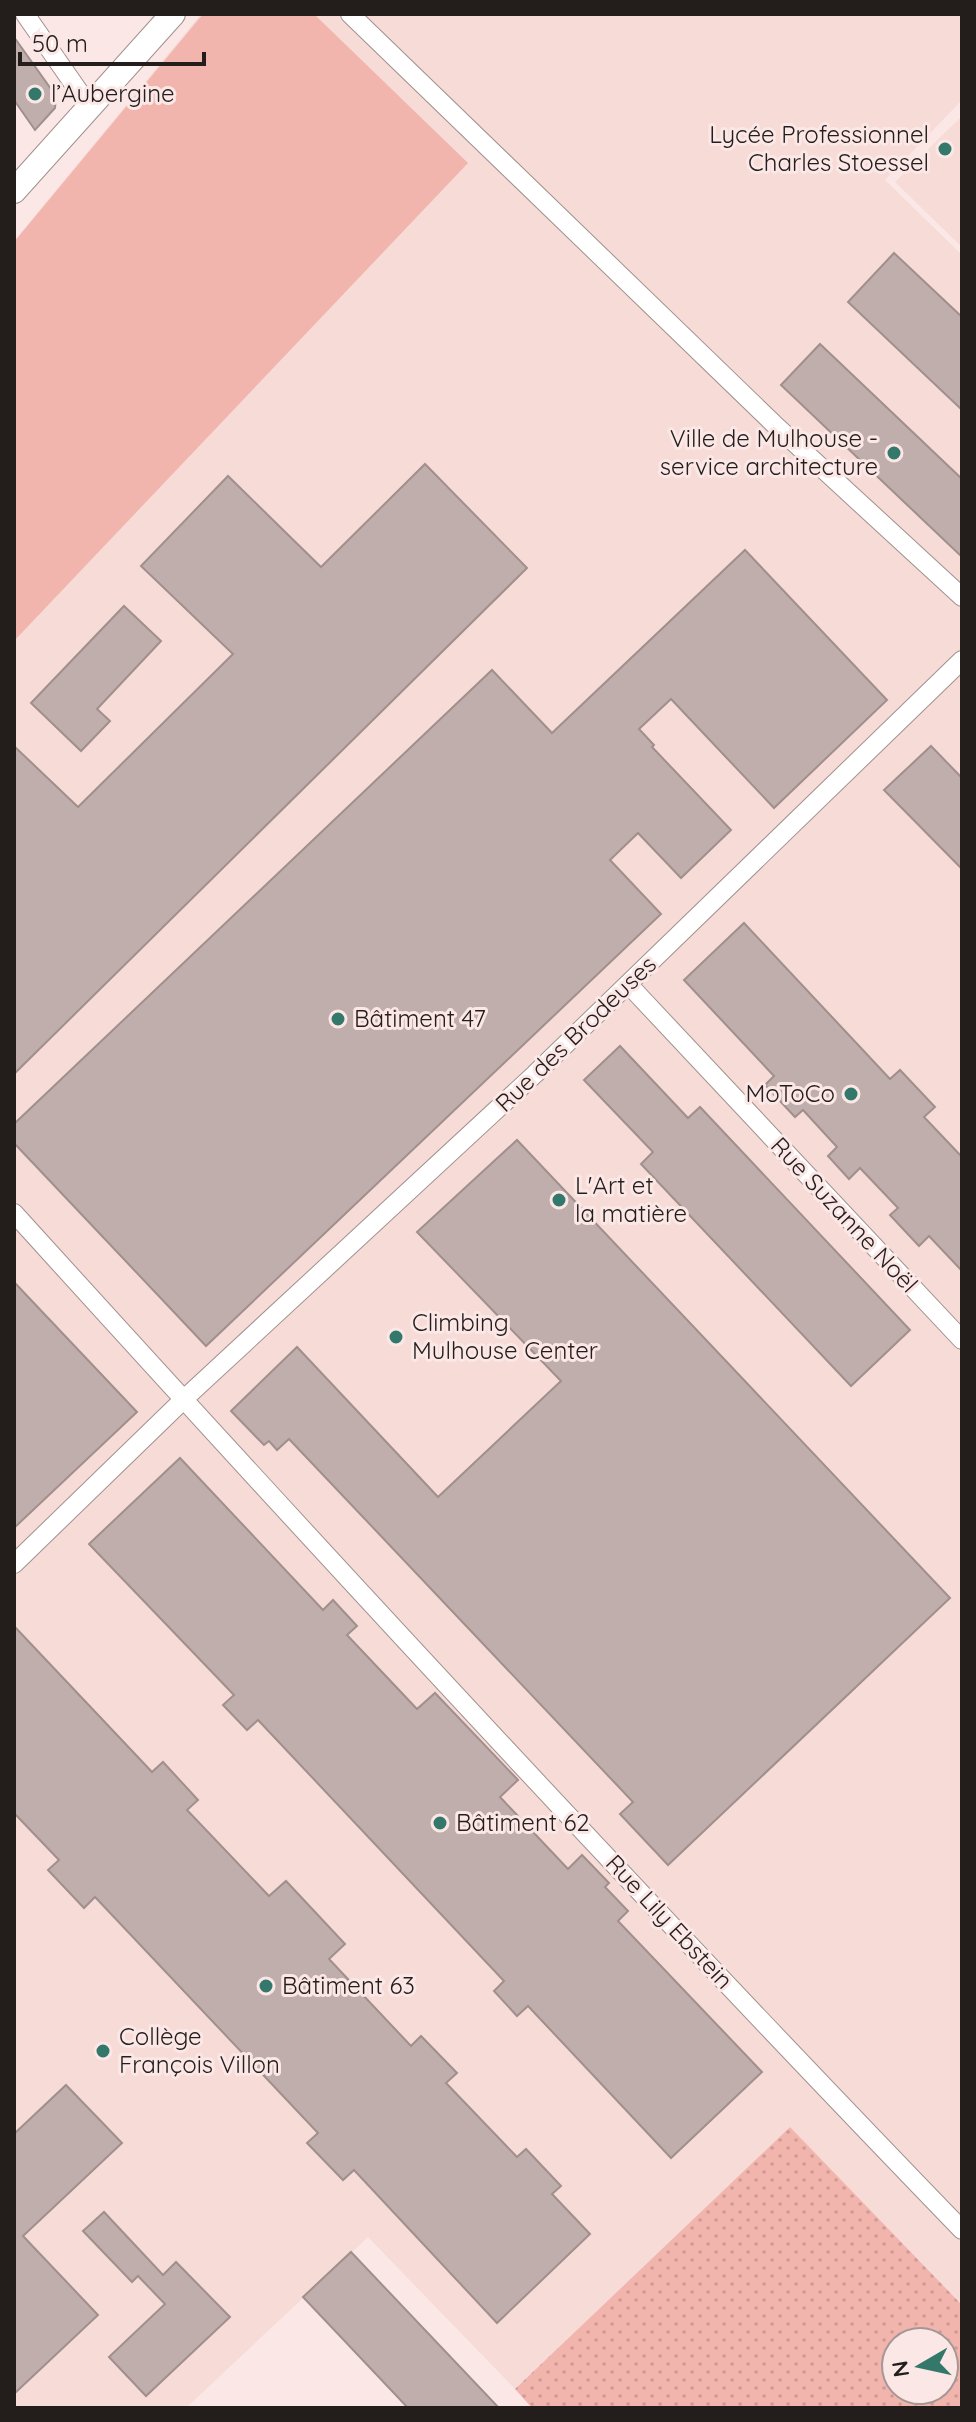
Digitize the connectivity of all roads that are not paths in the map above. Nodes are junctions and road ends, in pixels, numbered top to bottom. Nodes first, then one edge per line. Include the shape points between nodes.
1 (25, 14) edge
2 (173, 14) edge
3 (350, 14) edge
4 (89, 106) junction
5 (14, 191) edge
6 (962, 597) edge
7 (962, 660) edge
8 (628, 984) junction
9 (14, 1213) edge
10 (962, 1340) edge
11 (183, 1400) junction
12 (14, 1564) edge
13 (962, 2230) edge

1 - 4 street
2 - 4 street
3 - 6 street via 774,424
4 - 5 street
7 - 8 street, Rue des Brodeuses
8 - 10 street, Rue Suzanne Noël
8 - 11 street, Rue des Brodeuses
9 - 11 street, Rue Lily Ebstein
11 - 12 street, Rue des Brodeuses
11 - 13 street, Rue Lily Ebstein

